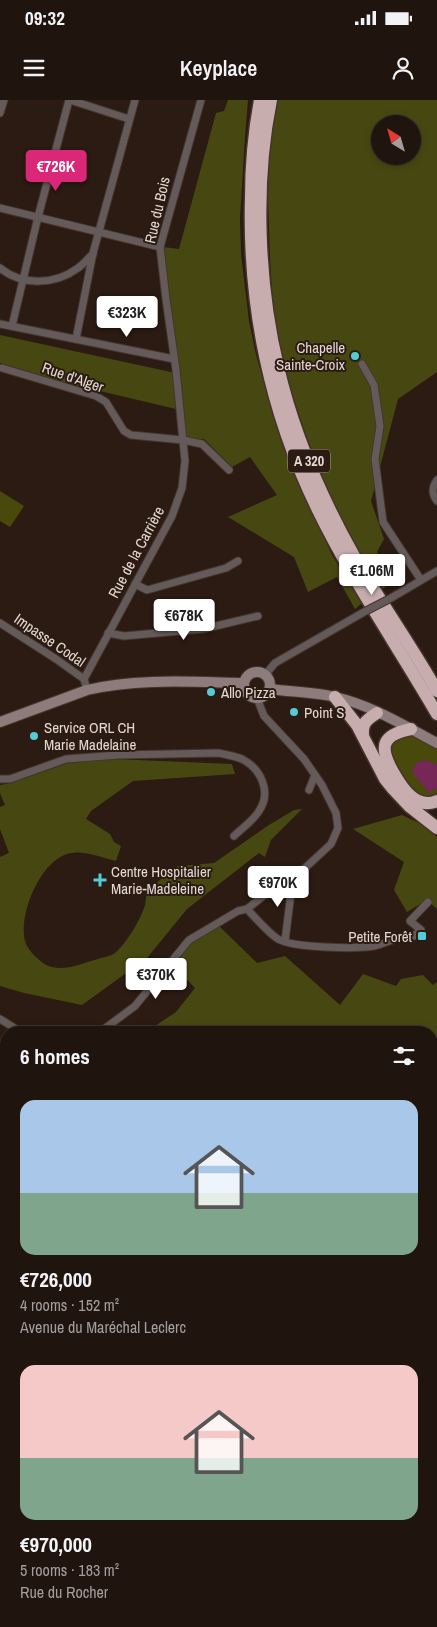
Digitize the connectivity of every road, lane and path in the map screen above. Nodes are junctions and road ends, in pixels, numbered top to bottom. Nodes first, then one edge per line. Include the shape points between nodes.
1 (4, 100) edge
2 (70, 100) edge
3 (134, 100) edge
4 (201, 100) edge
5 (260, 100) edge
6 (271, 100) edge
7 (0, 113) edge
8 (129, 119) junction
9 (0, 208) edge
10 (38, 217) junction
11 (99, 232) junction
12 (160, 247) junction
13 (93, 253) junction
14 (0, 268) edge
15 (23, 280) junction
16 (0, 324) edge
17 (12, 326) junction
18 (76, 339) junction
19 (174, 358) junction
20 (362, 364) dead end
21 (2, 368) dead end
22 (183, 440) junction
23 (229, 470) dead end
24 (437, 480) edge
25 (437, 500) edge
26 (238, 561) dead end
27 (437, 571) edge
28 (421, 580) junction
29 (135, 584) junction
30 (258, 616) dead end
31 (0, 623) edge
32 (397, 626) junction
33 (108, 633) junction
34 (265, 674) junction
35 (437, 676) edge
36 (84, 679) junction
37 (244, 683) junction
38 (270, 689) junction
39 (87, 690) junction
40 (437, 691) edge
41 (335, 697) junction
42 (257, 698) junction
43 (377, 713) junction
44 (437, 714) edge
45 (0, 722) edge
46 (412, 729) junction
47 (363, 736) junction
48 (437, 743) edge
49 (315, 775) junction
50 (0, 779) edge
51 (322, 785) junction
52 (437, 801) edge
53 (437, 828) edge
54 (234, 836) dead end
55 (293, 877) junction
56 (428, 902) dead end
57 (247, 909) junction
58 (285, 941) junction
59 (0, 1019) edge
60 (11, 1026) edge
61 (108, 1026) edge

1 - 7 street
2 - 8 street
2 - 10 street
3 - 8 street
4 - 12 street, Rue du Bois
5 - 44 highway, A 320 via 251,171 250,236 258,320 267,370 296,461 317,508
6 - 32 highway, A 320 via 262,172 261,235 269,317 278,367 293,420 325,498 354,556
8 - 11 street
9 - 10 street
10 - 11 street
10 - 15 street
11 - 12 street
11 - 13 street
12 - 19 street, Rue du Bois
13 - 15 street via 78,268 60,278 43,282
13 - 18 street
14 - 15 street
15 - 17 street
16 - 17 street
17 - 18 street
18 - 19 street
19 - 22 street, Rue de la Carrière
20 - 28 street via 374,385 379,418 375,459 383,522
21 - 22 street, Rue d'Alger via 96,396 106,402 124,431 131,435
22 - 23 street, Rue d'Alger via 202,444
22 - 29 street, Rue de la Carrière via 182,488 172,516
24 - 25 street via 432,492
26 - 29 street via 226,568 147,590
27 - 28 street
28 - 34 street, bridge via 275,663
29 - 33 street, Rue de la Carrière
30 - 33 street via 203,629 124,636
31 - 36 street, Impasse Codal
32 - 35 highway via 410,637
32 - 40 highway, A 320
33 - 36 street, Rue de la Carrière
34 - 37 main road via 252,673
34 - 38 main road via 270,681
36 - 39 street
37 - 39 main road via 124,684
37 - 42 main road via 250,696
38 - 41 main road
38 - 42 main road
39 - 45 main road
41 - 43 main road
41 - 47 highway
42 - 49 street via 264,716
43 - 46 main road
43 - 47 highway via 365,722
46 - 48 main road
46 - 52 highway via 392,735 384,749 386,759 406,793 423,803
47 - 53 highway via 393,789
49 - 51 street
49 - 51 street via 309,790
50 - 54 street via 10,779 66,759 81,757 219,753 232,756 242,759 256,771 265,794 258,813
51 - 55 street via 336,813 338,828 331,844
55 - 57 street
55 - 58 street
56 - 58 street via 410,921 421,930 414,936 406,935 366,947 305,945
57 - 58 street via 277,938
57 - 61 street via 189,940 136,1006
59 - 60 street

